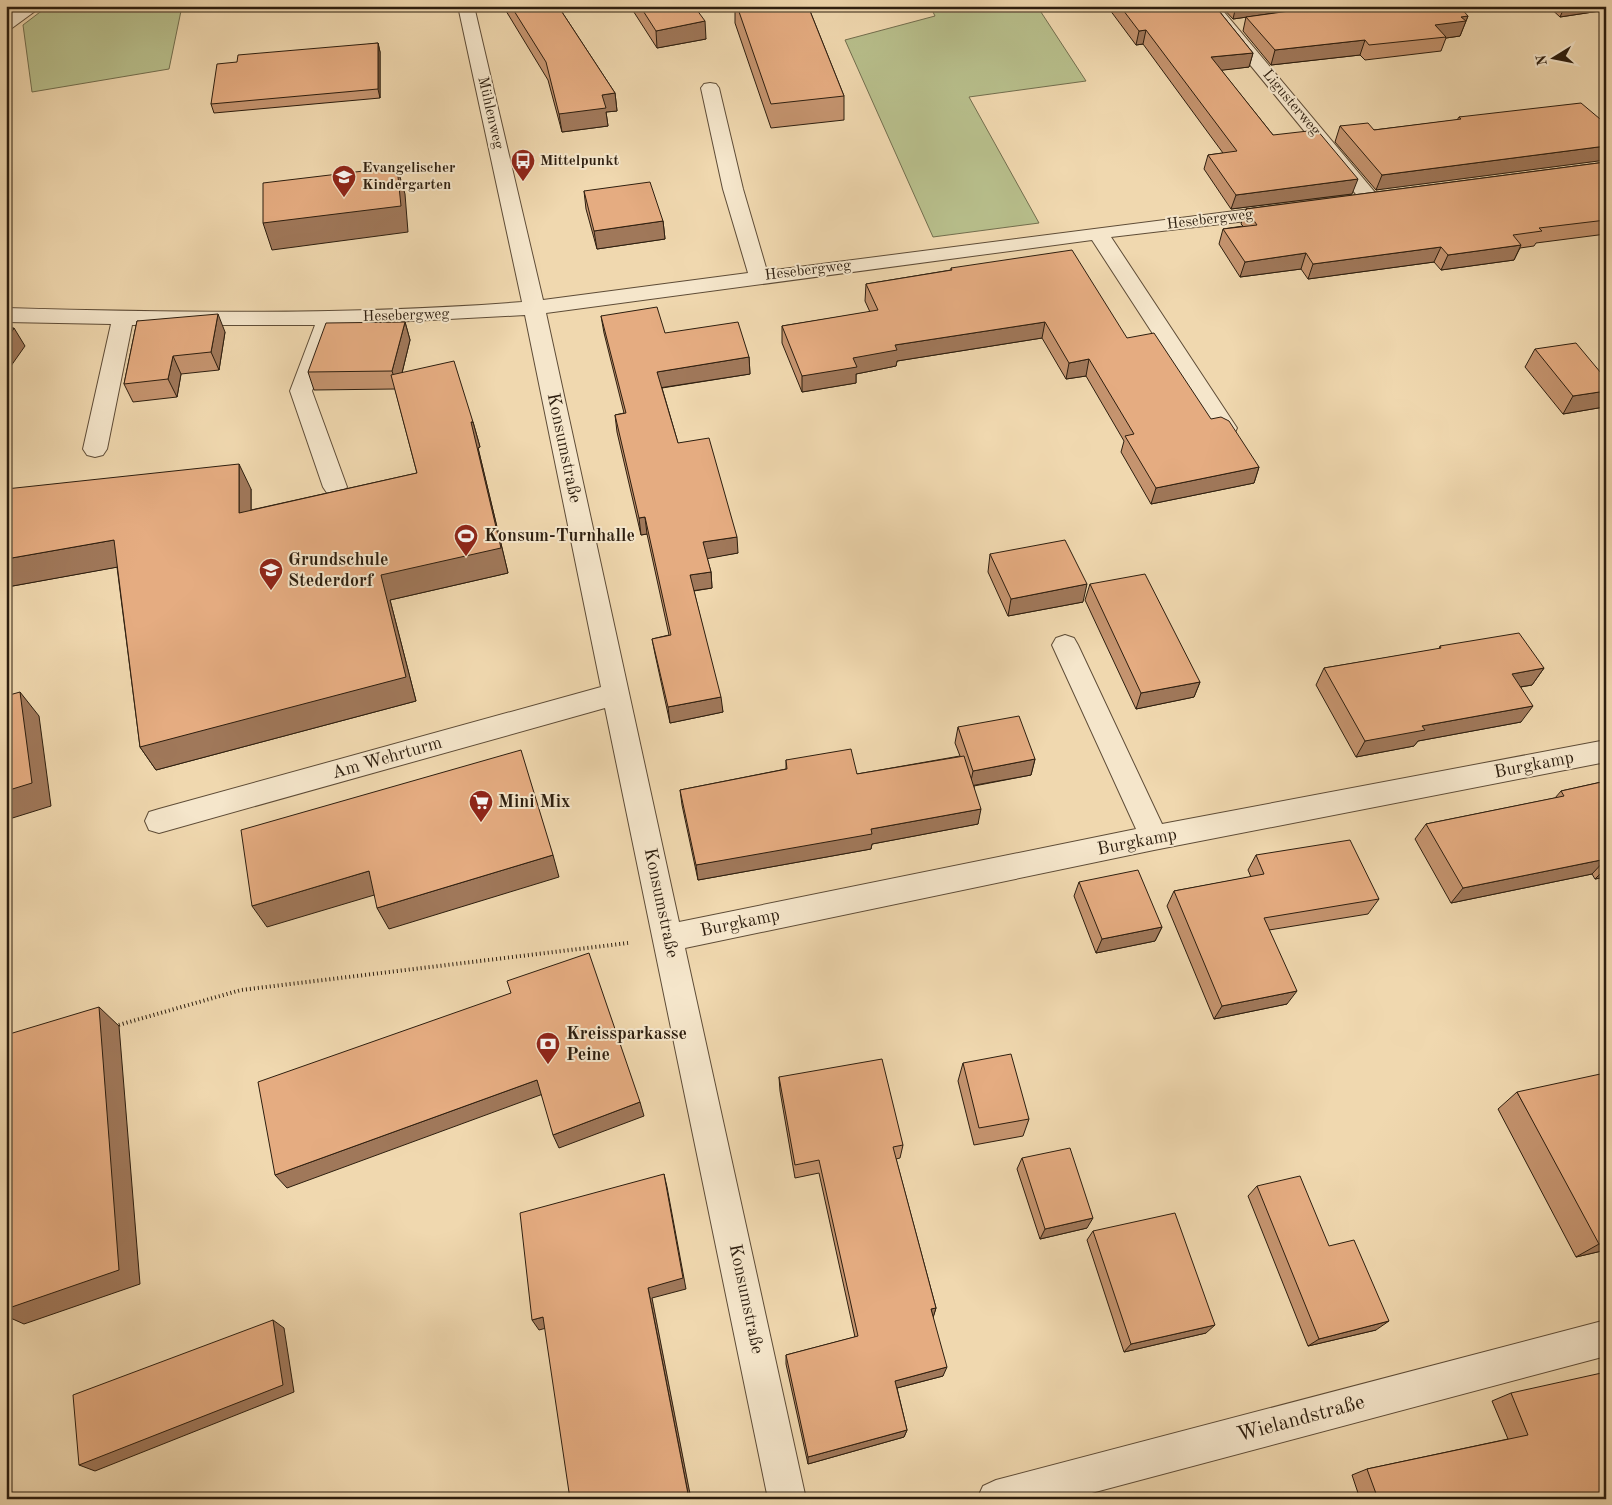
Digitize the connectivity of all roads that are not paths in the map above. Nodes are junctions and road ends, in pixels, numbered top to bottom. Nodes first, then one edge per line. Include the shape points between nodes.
1 (34, 6) edge
2 (466, 6) edge
3 (1210, 6) edge
4 (6, 24) edge
5 (1246, 24) edge
6 (1227, 27) junction
7 (710, 88) dead end
8 (1371, 200) edge
9 (1303, 208) edge
10 (1098, 233) junction
11 (760, 277) junction
12 (534, 308) junction
13 (6, 315) edge
14 (123, 318) junction
15 (328, 318) junction
16 (1226, 428) edge
17 (95, 449) dead end
18 (335, 487) dead end
19 (1065, 645) dead end
20 (616, 694) junction
21 (1606, 751) edge
22 (159, 821) dead end
23 (1154, 838) junction
24 (669, 938) junction
25 (1606, 1338) edge
26 (787, 1499) edge
27 (996, 1499) edge

1 - 4 street
2 - 12 street, Mühlenweg
3 - 6 street, Ligusterweg
5 - 6 street
6 - 8 street, Ligusterweg
7 - 11 street via 733,189
9 - 10 street, Hesebergweg
10 - 11 street, Hesebergweg
10 - 16 street
11 - 12 street, Hesebergweg
12 - 15 street, Hesebergweg via 446,315
12 - 20 street, Konsumstraße
13 - 14 street, Hesebergweg
14 - 15 street, Hesebergweg
14 - 17 street
15 - 18 street via 301,391
19 - 23 street
20 - 22 street, Am Wehrturm
20 - 24 street, Konsumstraße
21 - 23 street, Burgkamp
23 - 24 street, Burgkamp
24 - 26 street, Konsumstraße
25 - 27 street, Wielandstraße

